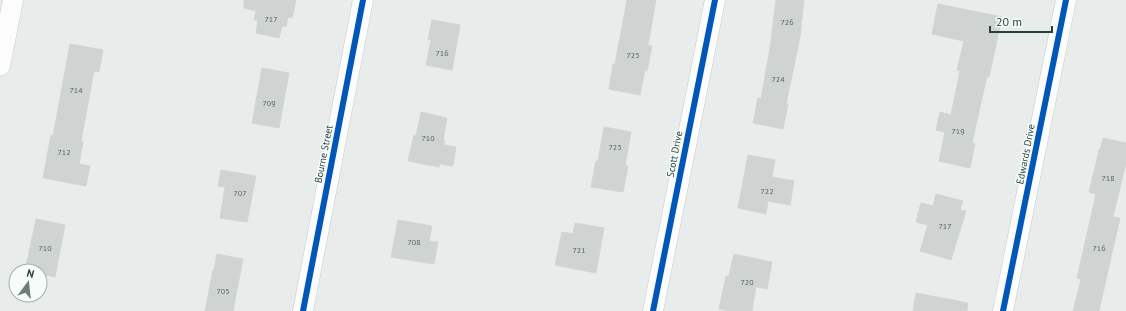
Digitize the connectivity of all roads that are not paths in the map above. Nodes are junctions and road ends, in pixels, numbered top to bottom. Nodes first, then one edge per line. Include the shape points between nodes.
1 (13, 0) edge
2 (364, 0) edge
3 (715, 0) edge
4 (1066, 0) edge
5 (0, 66) edge
6 (303, 311) edge
7 (653, 311) edge
8 (1003, 311) edge

1 - 5 street
2 - 6 street, Bourne Street
3 - 7 street, Scott Drive
4 - 8 street, Edwards Drive

